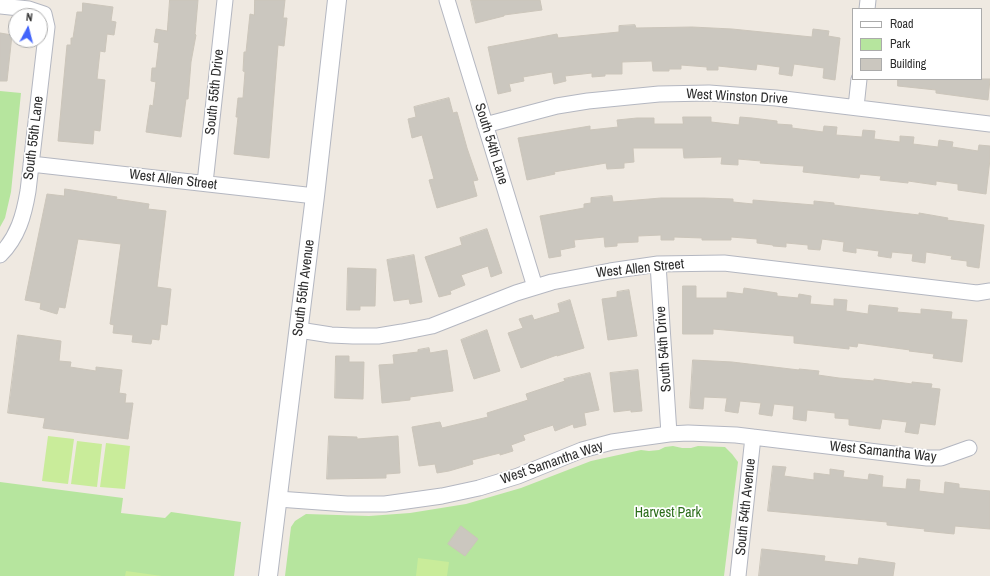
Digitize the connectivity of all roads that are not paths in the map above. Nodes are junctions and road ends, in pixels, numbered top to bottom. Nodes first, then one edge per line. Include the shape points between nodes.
1 (225, 0) edge
2 (337, 0) edge
3 (447, 0) edge
4 (0, 6) edge
5 (859, 80) edge
6 (856, 107) junction
7 (990, 124) edge
8 (485, 125) junction
9 (31, 164) junction
10 (204, 183) junction
11 (315, 196) junction
12 (0, 255) edge
13 (658, 264) junction
14 (535, 287) junction
15 (990, 291) edge
16 (299, 330) junction
17 (669, 434) junction
18 (753, 437) junction
19 (969, 448) dead end
20 (278, 499) junction
21 (268, 576) edge
22 (738, 576) edge

1 - 10 street, South 55th Drive
2 - 11 street, South 55th Avenue
3 - 8 street, South 54th Lane
4 - 9 street, South 55th Lane via 29,9 44,14 47,27
5 - 6 street
6 - 7 street, West Winston Drive
6 - 8 street, West Winston Drive via 709,93 659,94 557,106
8 - 14 street, South 54th Lane
9 - 10 street, West Allen Street
9 - 12 street, South 55th Lane via 24,213 17,231
10 - 11 street, West Allen Street
11 - 16 street, South 55th Avenue
13 - 14 street, West Allen Street via 584,275
13 - 15 street, West Allen Street via 724,263 977,293
13 - 17 street, South 54th Drive
14 - 16 street, West Allen Street via 432,326 402,332 354,336
16 - 20 street, South 55th Avenue
17 - 18 street, West Samantha Way
17 - 20 street, West Samantha Way via 612,442 582,450 518,476 442,496 385,504
18 - 19 street, West Samantha Way via 927,458 941,458
18 - 22 street, South 54th Avenue
20 - 21 street, South 55th Avenue

